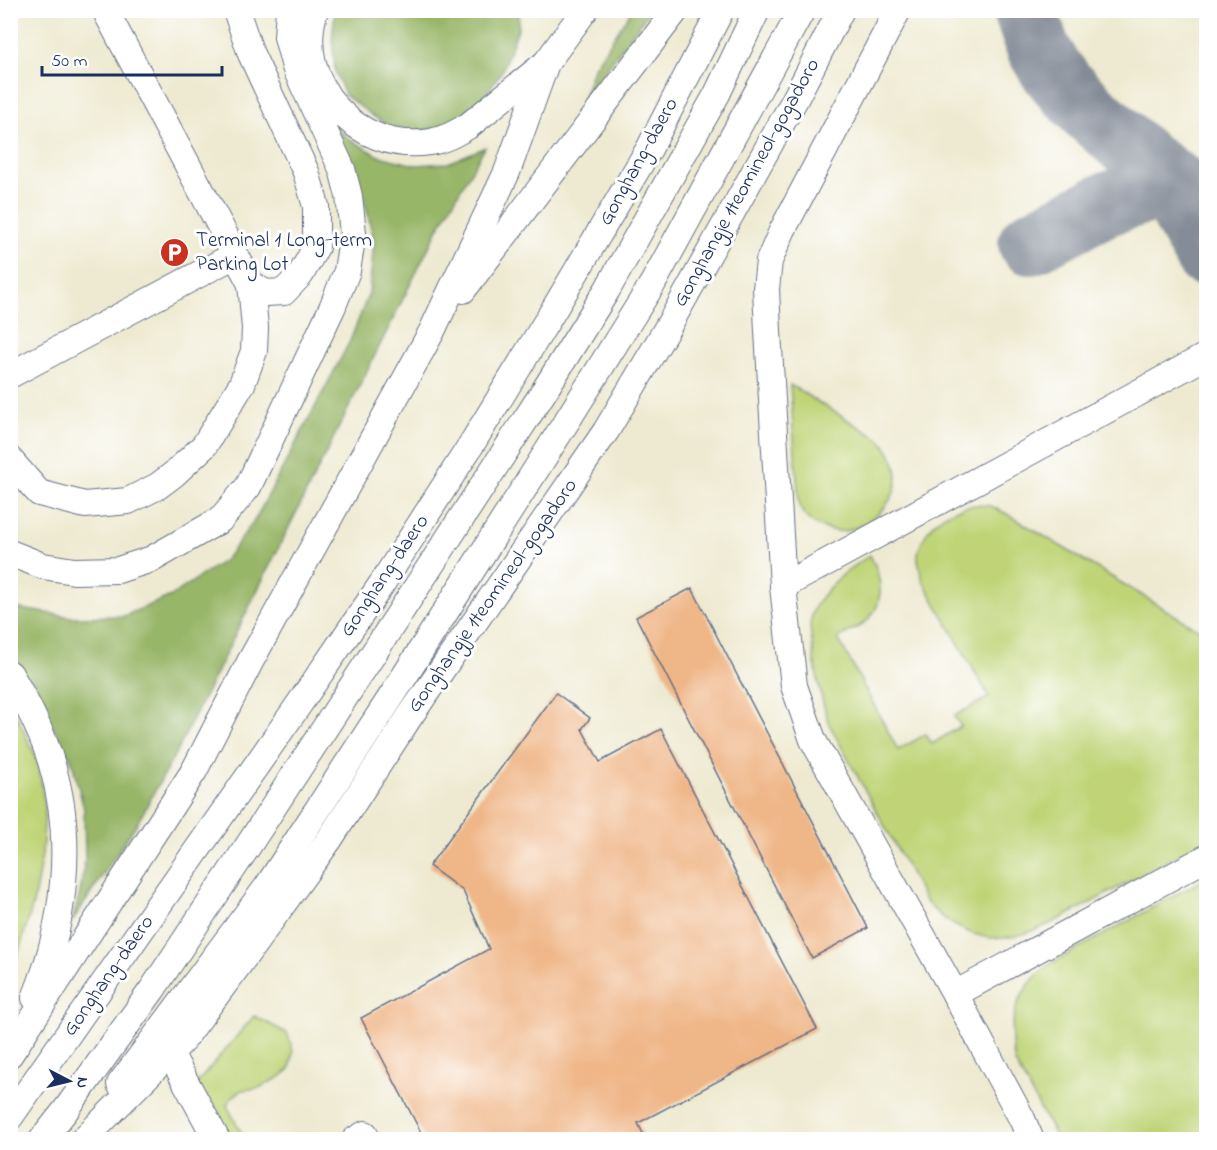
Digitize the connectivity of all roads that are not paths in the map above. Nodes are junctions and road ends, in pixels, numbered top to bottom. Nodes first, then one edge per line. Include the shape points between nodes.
1 (105, 10) edge
2 (236, 10) edge
3 (289, 10) edge
4 (315, 10) edge
5 (585, 10) edge
6 (676, 10) edge
7 (721, 10) edge
8 (757, 10) edge
9 (802, 10) edge
10 (841, 10) edge
11 (898, 10) edge
12 (569, 18) edge
13 (546, 63) junction
14 (235, 255) junction
15 (251, 284) junction
16 (432, 331) junction
17 (1206, 356) edge
18 (10, 375) edge
19 (10, 460) edge
20 (10, 553) edge
21 (783, 586) junction
22 (10, 674) edge
23 (1206, 858) edge
24 (955, 994) junction
25 (10, 1052) edge
26 (170, 1053) junction
27 (10, 1117) edge
28 (42, 1140) edge
29 (81, 1140) edge
30 (217, 1140) edge
31 (1031, 1140) edge

1 - 14 street
2 - 15 street via 251,54 306,172 316,206 316,247 301,274 284,292 265,293
3 - 20 street via 289,47 342,169 350,196 352,233 347,271 248,487 220,520 152,559 118,570 43,566
4 - 13 street via 312,62 322,87 348,120 394,141 432,142 456,133
5 - 12 street
6 - 16 street
7 - 27 street, Gonghang-daero via 649,149 471,446 381,585
8 - 28 street via 717,94 608,290 541,396 218,892
9 - 29 street via 653,283 410,668 267,887
10 - 26 street, Gonghangje 1teomineol-gogadoro via 669,325 606,430 328,840
11 - 21 street via 769,261 766,289
12 - 13 street
13 - 16 street via 507,172
14 - 15 street
14 - 18 street
15 - 19 street via 254,351 242,384 204,447 158,486 128,501 85,505 39,493
16 - 25 street via 194,771
17 - 21 street
21 - 24 street via 794,686 813,740
22 - 25 street via 26,701 52,764 59,790 64,849 51,949 42,981
23 - 24 street
24 - 31 street
26 - 29 street, Gonghangje 1teomineol-gogadoro
26 - 30 street

